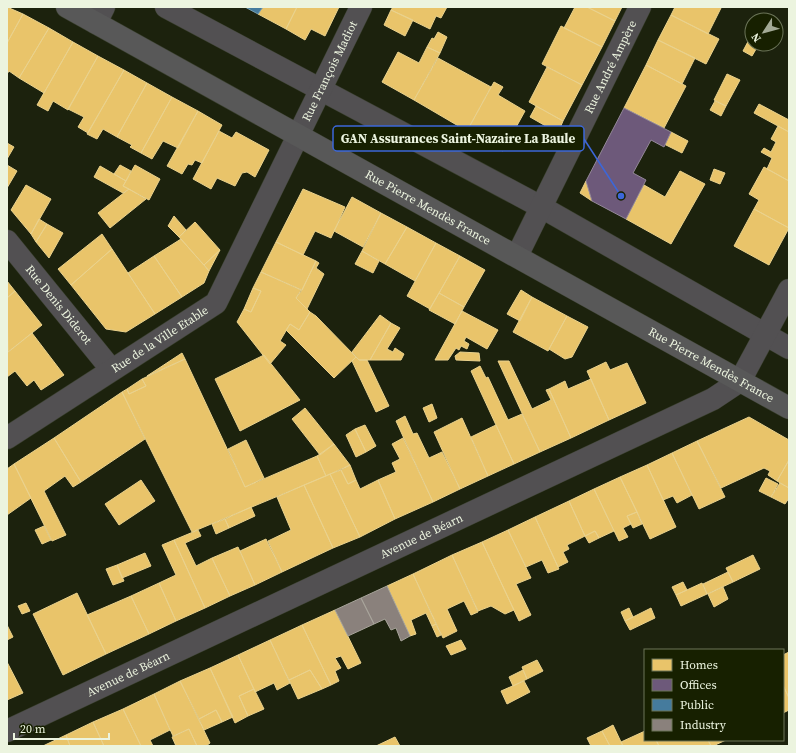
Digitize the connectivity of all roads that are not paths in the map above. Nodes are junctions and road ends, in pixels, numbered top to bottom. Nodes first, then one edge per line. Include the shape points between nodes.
1 (67, 7) edge
2 (166, 7) edge
3 (361, 7) edge
4 (640, 7) edge
5 (100, 15) edge
6 (320, 91) junction
7 (298, 135) junction
8 (542, 208) junction
9 (7, 241) edge
10 (517, 256) junction
11 (789, 290) edge
12 (765, 334) junction
13 (789, 348) edge
14 (111, 369) junction
15 (740, 380) junction
16 (789, 408) edge
17 (7, 438) edge
18 (7, 731) edge

1 - 5 main road, Rue Pierre Mendès France
2 - 6 street
3 - 6 street, Rue François Madiot
4 - 8 street, Rue André Ampère
5 - 7 main road, Rue Pierre Mendès France
6 - 7 street, Rue François Madiot
6 - 8 street
7 - 10 main road, Rue Pierre Mendès France
7 - 14 street, Rue de la Ville Etable via 216,303
8 - 10 street, Rue André Ampère
8 - 12 street
9 - 14 street, Rue Denis Diderot
10 - 15 main road, Rue Pierre Mendès France
11 - 12 street, Avenue de Béarn
12 - 13 street
12 - 15 street, Avenue de Béarn
14 - 17 street, Rue de la Ville Etable
15 - 16 main road, Rue Pierre Mendès France
15 - 18 street, Avenue de Béarn via 713,399

